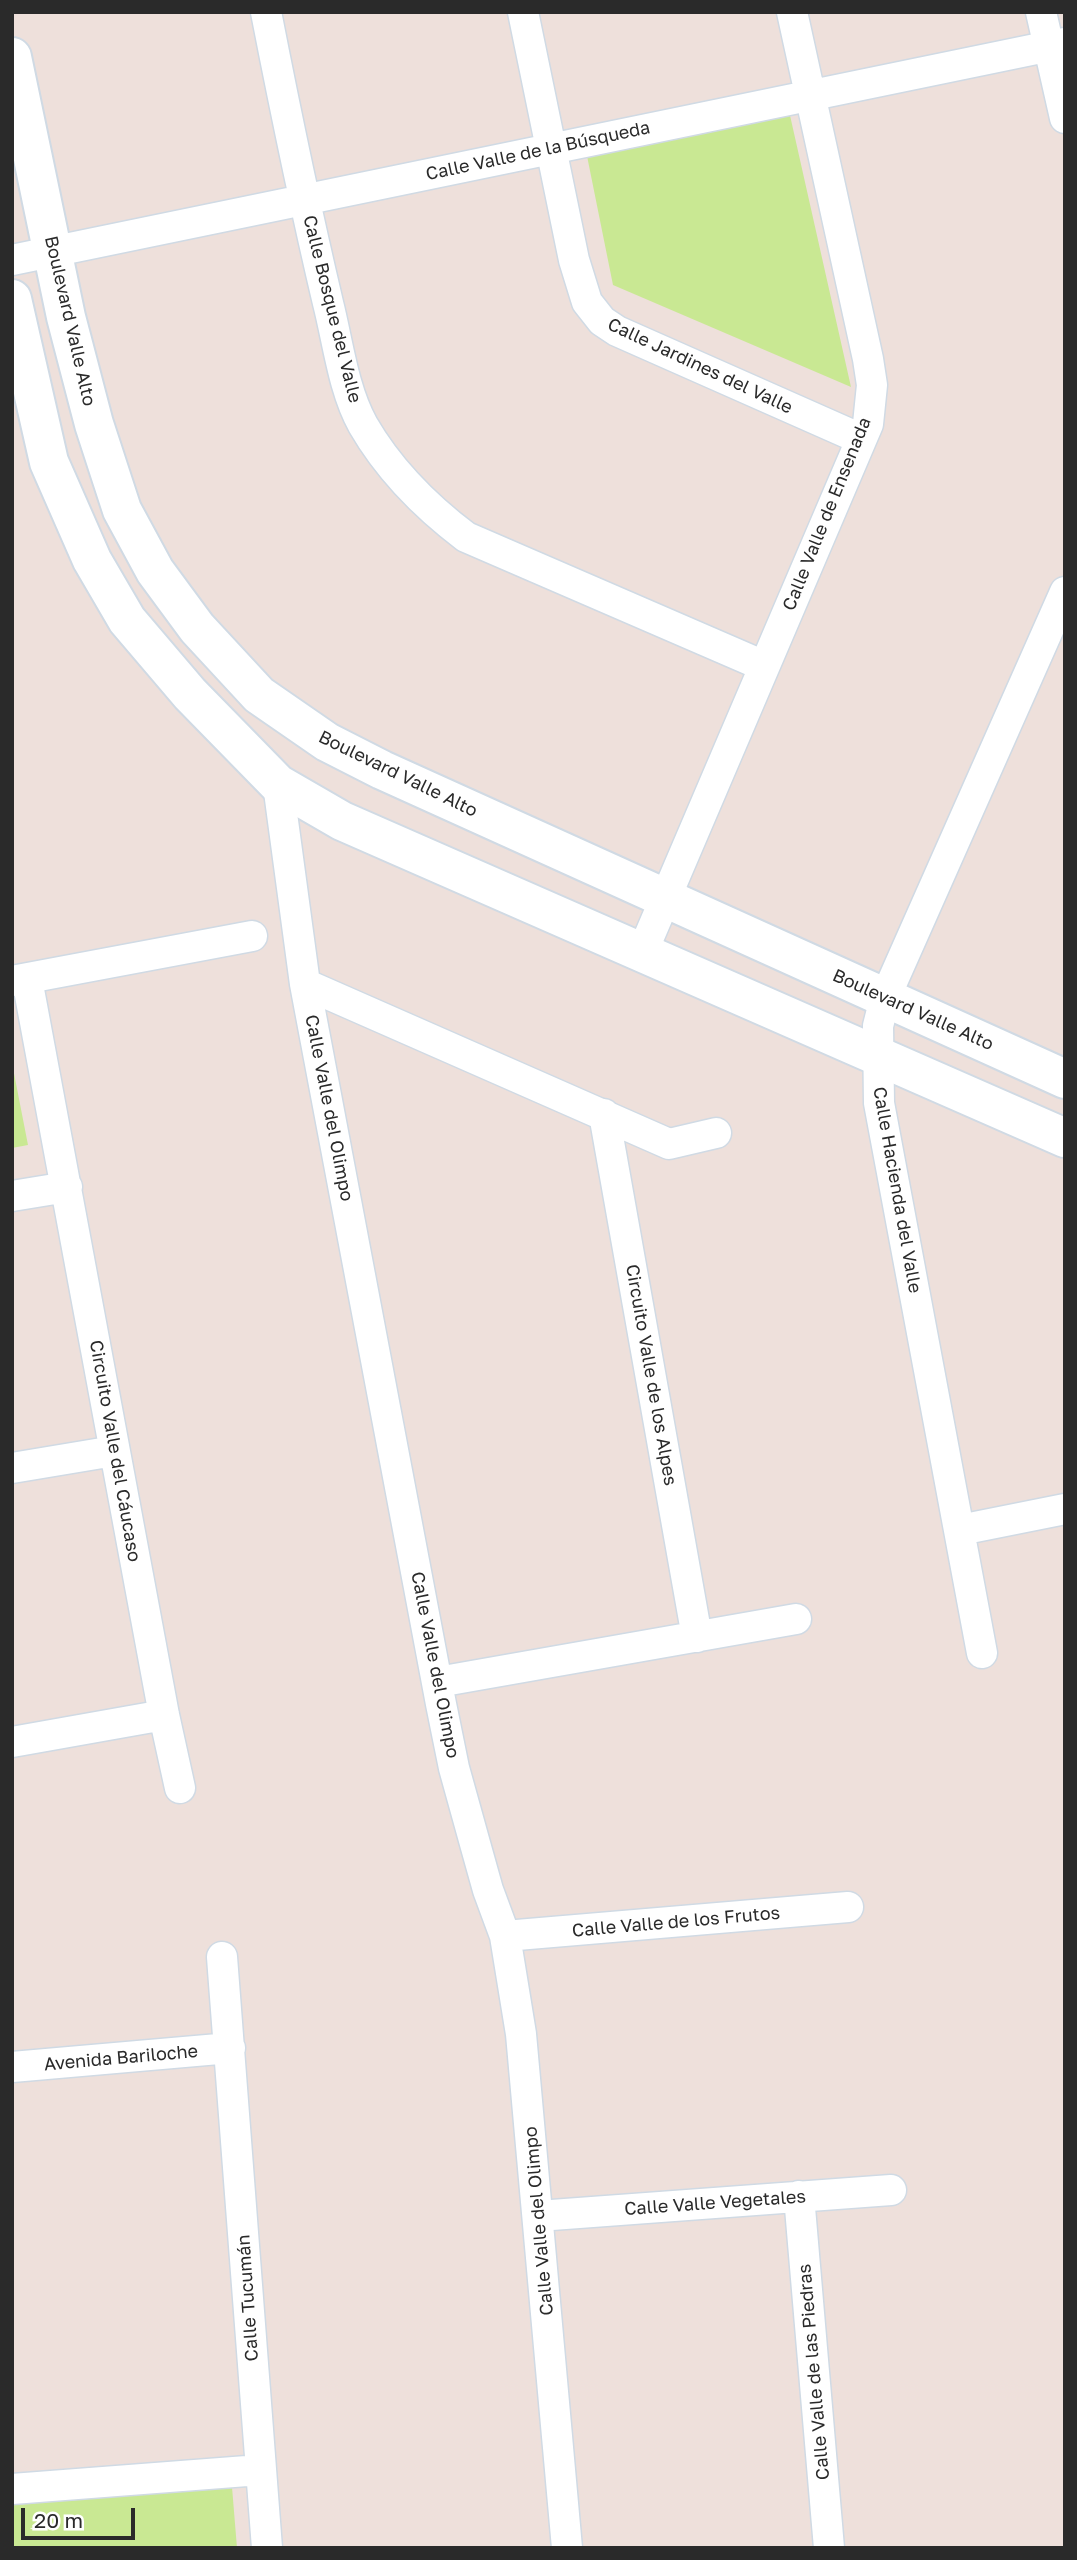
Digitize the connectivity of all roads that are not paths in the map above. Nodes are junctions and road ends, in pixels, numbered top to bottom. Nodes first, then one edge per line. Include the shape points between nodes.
1 (266, 12) edge
2 (523, 12) edge
3 (792, 12) edge
4 (1041, 12) edge
5 (1056, 45) edge
6 (12, 57) edge
7 (809, 95) junction
8 (1065, 118) edge
9 (550, 149) junction
10 (304, 200) junction
11 (54, 251) junction
12 (12, 260) edge
13 (12, 299) edge
14 (861, 439) junction
15 (1065, 592) edge
16 (764, 666) junction
17 (278, 784) junction
18 (666, 898) junction
19 (252, 936) dead end
20 (642, 953) junction
21 (20, 980) edge
22 (305, 984) junction
23 (885, 998) junction
24 (878, 1056) junction
25 (1065, 1079) edge
26 (604, 1114) junction
27 (716, 1133) dead end
28 (1065, 1138) edge
29 (66, 1186) junction
30 (12, 1196) edge
31 (114, 1451) junction
32 (12, 1468) edge
33 (1065, 1509) edge
34 (960, 1530) junction
35 (796, 1619) dead end
36 (697, 1637) junction
37 (982, 1653) dead end
38 (438, 1682) junction
39 (164, 1715) junction
40 (12, 1742) edge
41 (180, 1788) dead end
42 (848, 1907) dead end
43 (505, 1936) junction
44 (222, 1956) dead end
45 (230, 2048) junction
46 (12, 2067) edge
47 (891, 2190) dead end
48 (799, 2196) junction
49 (538, 2216) junction
50 (260, 2470) junction
51 (12, 2489) edge
52 (267, 2548) edge
53 (566, 2548) edge
54 (829, 2548) edge

1 - 10 street, Calle Bosque del Valle
2 - 9 street, Calle Jardines del Valle
3 - 7 street, Calle Valle de Ensenada
4 - 5 street
5 - 7 street, Calle Valle de la Búsqueda
5 - 8 street
6 - 11 street, Boulevard Valle Alto
7 - 9 street, Calle Valle de la Búsqueda
7 - 14 street, Calle Valle de Ensenada via 872,385 868,424
9 - 10 street, Calle Valle de la Búsqueda
9 - 14 street, Calle Jardines del Valle via 574,260 587,302 602,321
10 - 11 street, Calle Valle de la Búsqueda
10 - 16 street, Calle Bosque del Valle via 349,391 362,424 397,473 433,512 466,537
11 - 12 street, Calle Valle de la Búsqueda
11 - 18 street, Boulevard Valle Alto via 90,411 122,510 155,570 190,619 259,695 327,742 371,765
13 - 17 street via 49,462 92,560 127,620 190,694
14 - 16 street, Calle Valle de Ensenada
15 - 23 street, Calle Hacienda del Valle
16 - 18 street, Calle Valle de Ensenada
17 - 20 street via 342,821
17 - 22 street, Calle Valle del Olimpo
18 - 20 street, Calle Valle de Ensenada
18 - 23 street, Boulevard Valle Alto
19 - 21 street, Circuito Valle del Cáucaso
20 - 24 street
21 - 29 street, Circuito Valle del Cáucaso
22 - 26 street
22 - 38 street, Calle Valle del Olimpo
23 - 24 street, Calle Hacienda del Valle via 878,1026
23 - 25 street, Boulevard Valle Alto
24 - 28 street
24 - 34 street, Calle Hacienda del Valle via 879,1102
26 - 27 street via 669,1144
26 - 36 street, Circuito Valle de los Alpes
29 - 30 street
29 - 31 street, Circuito Valle del Cáucaso
31 - 32 street
31 - 39 street, Circuito Valle del Cáucaso
33 - 34 street
34 - 37 street, Calle Hacienda del Valle
35 - 36 street
36 - 38 street
38 - 43 street, Calle Valle del Olimpo via 454,1768
39 - 40 street
39 - 41 street, Circuito Valle del Cáucaso
42 - 43 street, Calle Valle de los Frutos
43 - 49 street, Calle Valle del Olimpo
44 - 45 street, Calle Tucumán
45 - 46 street, Avenida Bariloche
45 - 50 street, Calle Tucumán
47 - 48 street, Calle Valle Vegetales
48 - 49 street, Calle Valle Vegetales
48 - 54 street, Calle Valle de las Piedras
49 - 53 street, Calle Valle del Olimpo
50 - 51 street
50 - 52 street, Calle Tucumán

